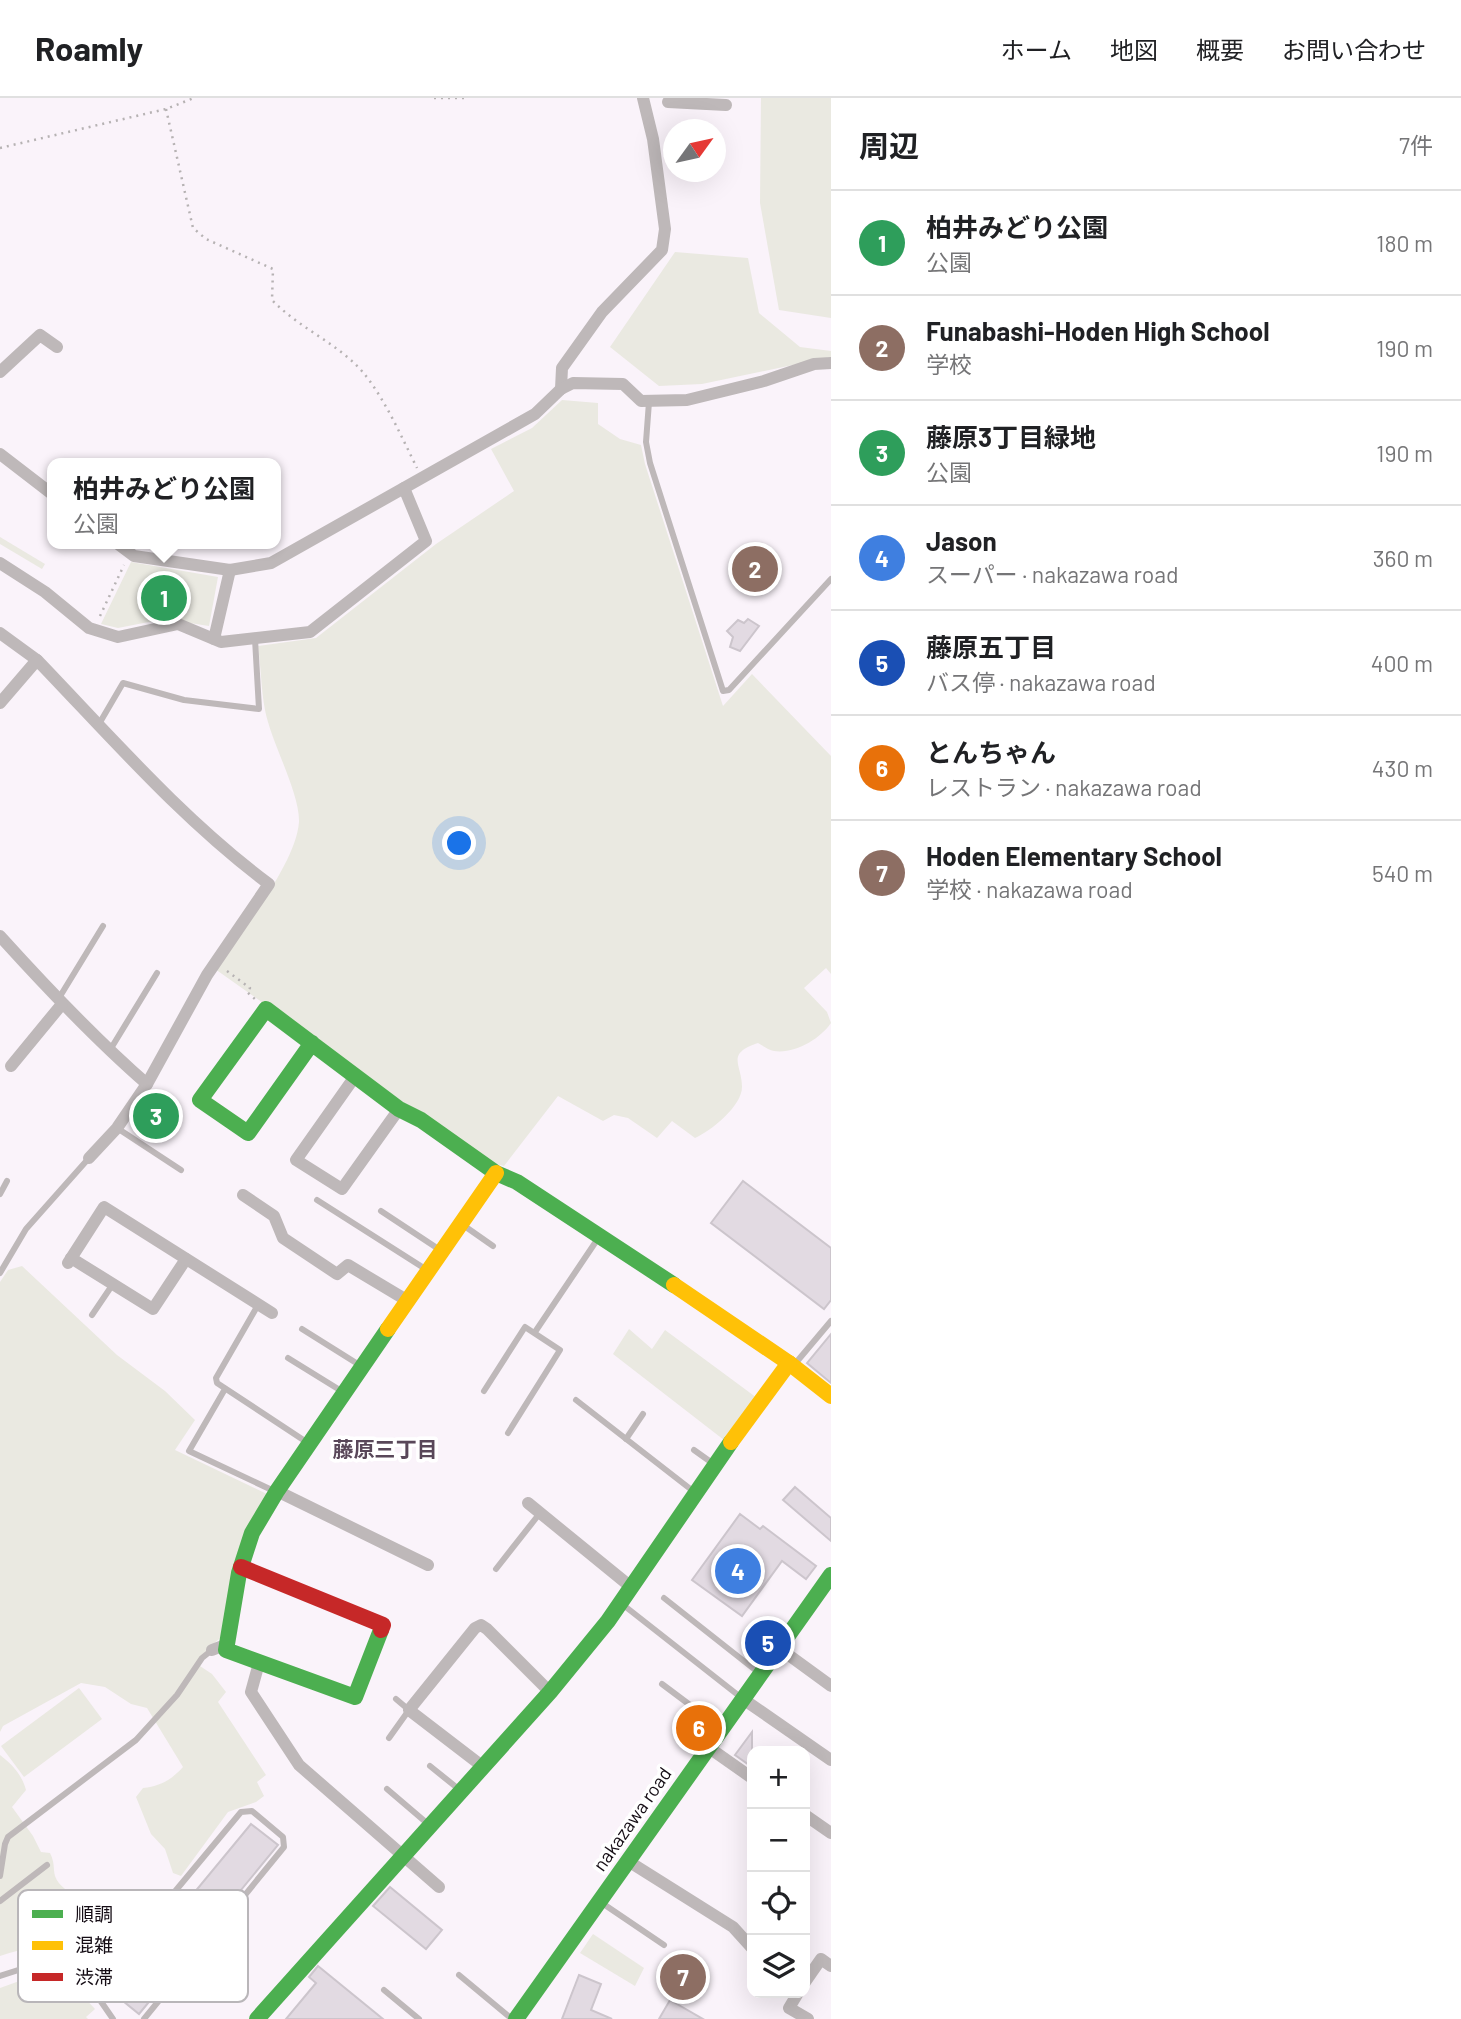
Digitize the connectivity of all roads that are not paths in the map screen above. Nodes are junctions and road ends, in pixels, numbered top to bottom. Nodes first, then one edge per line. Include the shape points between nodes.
1 (643, 98) edge
2 (668, 102) dead end
3 (726, 106) dead end
4 (57, 347) dead end
5 (831, 363) edge
6 (0, 372) edge
7 (561, 389) junction
8 (649, 402) junction
9 (0, 454) edge
10 (404, 488) junction
11 (47, 490) edge
12 (125, 549) edge
13 (0, 562) edge
14 (230, 570) junction
15 (831, 579) edge
16 (0, 634) edge
17 (255, 638) junction
18 (214, 639) junction
19 (37, 660) junction
20 (0, 703) edge
21 (99, 724) junction
22 (103, 926) dead end
23 (0, 936) edge
24 (156, 973) dead end
25 (60, 1002) junction
26 (312, 1043) junction
27 (109, 1051) junction
28 (11, 1066) dead end
29 (356, 1075) junction
30 (147, 1084) junction
31 (399, 1110) junction
32 (117, 1128) junction
33 (89, 1158) joint
34 (181, 1170) dead end
35 (496, 1173) junction
36 (7, 1181) dead end
37 (0, 1194) edge
38 (243, 1195) dead end
39 (317, 1200) dead end
40 (381, 1211) dead end
41 (461, 1224) junction
42 (600, 1235) junction
43 (493, 1246) dead end
44 (442, 1251) junction
45 (186, 1259) junction
46 (429, 1271) junction
47 (0, 1273) edge
48 (113, 1284) junction
49 (408, 1301) junction
50 (258, 1305) junction
51 (272, 1313) dead end
52 (92, 1315) dead end
53 (831, 1321) edge
54 (302, 1329) dead end
55 (535, 1332) junction
56 (288, 1358) dead end
57 (791, 1364) junction
58 (362, 1367) junction
59 (225, 1389) junction
60 (484, 1391) dead end
61 (344, 1393) junction
62 (831, 1396) edge
63 (576, 1400) dead end
64 (643, 1414) dead end
65 (508, 1433) dead end
66 (626, 1439) junction
67 (309, 1444) junction
68 (694, 1450) dead end
69 (715, 1465) junction
70 (276, 1492) junction
71 (695, 1492) junction
72 (528, 1503) dead end
73 (540, 1512) junction
74 (428, 1565) dead end
75 (241, 1567) junction
76 (496, 1569) dead end
77 (831, 1575) edge
78 (631, 1587) junction
79 (664, 1598) dead end
80 (620, 1603) junction
81 (218, 1648) junction
82 (779, 1648) junction
83 (260, 1663) junction
84 (761, 1674) junction
85 (662, 1684) dead end
86 (831, 1686) edge
87 (550, 1692) junction
88 (396, 1699) dead end
89 (743, 1699) junction
90 (410, 1710) junction
91 (722, 1729) junction
92 (389, 1738) dead end
93 (708, 1747) junction
94 (831, 1760) edge
95 (430, 1766) dead end
96 (482, 1766) junction
97 (747, 1774) edge
98 (387, 1789) dead end
99 (461, 1791) junction
100 (810, 1818) edge
101 (430, 1826) junction
102 (831, 1833) edge
103 (403, 1857) junction
104 (628, 1861) junction
105 (47, 1866) dead end
106 (0, 1876) edge
107 (439, 1887) dead end
108 (176, 1890) edge
109 (248, 1891) edge
110 (0, 1901) edge
111 (599, 1901) junction
112 (747, 1942) edge
113 (664, 1945) dead end
114 (831, 1966) edge
115 (18, 1970) edge
116 (459, 1975) dead end
117 (810, 1975) edge
118 (0, 1976) edge
119 (384, 1990) dead end
120 (795, 1998) edge
121 (101, 2002) edge
122 (158, 2002) edge
123 (113, 2019) edge
124 (144, 2019) edge
125 (257, 2019) edge
126 (419, 2019) edge
127 (514, 2019) edge
128 (808, 2019) edge

1 - 7 street via 664,216 662,250 602,312 562,368
2 - 3 street
4 - 6 street via 40,335
5 - 8 street via 687,400
7 - 8 street via 573,383 623,384 641,401
7 - 10 street via 535,414
8 - 15 lane via 646,442 650,463 723,691 729,690
9 - 11 street
10 - 14 street via 271,563
10 - 17 street via 426,541 310,632
12 - 14 street via 134,556
13 - 18 street via 94,630 118,637 178,624
14 - 18 street
16 - 19 street
17 - 18 street
17 - 21 lane via 259,709 184,700 123,683
19 - 20 street
19 - 21 street
21 - 30 street via 235,859 269,884 216,962
22 - 25 lane
23 - 25 street
24 - 27 lane
25 - 27 street
25 - 28 street
26 - 26 street via 267,1010 200,1100 248,1133
26 - 29 street
27 - 30 street
29 - 31 street
29 - 31 street via 296,1160 342,1189
30 - 32 street
31 - 35 street via 421,1120
32 - 33 street
32 - 34 lane
33 - 47 lane via 26,1229
35 - 41 street
35 - 42 street
36 - 37 lane
38 - 49 street via 274,1216 283,1238 326,1267 337,1274 348,1265
39 - 46 lane
40 - 44 lane
41 - 43 lane
41 - 44 street
42 - 55 lane
42 - 57 street
44 - 46 street
45 - 48 street via 153,1309
45 - 48 street via 104,1207 70,1260
45 - 50 street
46 - 49 street
48 - 52 lane
49 - 58 street
50 - 51 street
50 - 59 lane via 216,1378
53 - 57 lane
54 - 58 lane
55 - 60 lane via 526,1327
55 - 65 lane via 560,1350
56 - 61 lane
57 - 62 street
57 - 69 street
58 - 61 street
59 - 67 lane
59 - 70 lane via 189,1451
61 - 67 street
63 - 66 lane
64 - 66 lane
66 - 71 lane
67 - 70 street
68 - 69 lane
69 - 71 street
70 - 74 street
70 - 75 street via 252,1533
71 - 78 street
72 - 73 street
73 - 76 lane
73 - 78 street
75 - 81 street
75 - 83 street via 383,1625 355,1698
77 - 82 street, nakazawa road
78 - 80 street
79 - 84 lane
80 - 87 street
80 - 89 lane
81 - 83 street
81 - 106 lane via 202,1658 177,1695 136,1740 8,1837
82 - 84 street, nakazawa road
82 - 86 street
83 - 103 street via 251,1692 299,1765
84 - 89 street, nakazawa road
85 - 91 lane
87 - 90 street via 481,1625
87 - 96 street
88 - 90 lane
89 - 91 street, nakazawa road
89 - 94 street
90 - 92 lane
90 - 96 street
91 - 93 street, nakazawa road
93 - 97 street
93 - 104 street, nakazawa road
95 - 99 lane
96 - 99 street
98 - 101 lane
99 - 101 street
100 - 102 street
101 - 103 street
103 - 107 street
103 - 125 street
104 - 111 street, nakazawa road
104 - 112 street via 733,1927
105 - 110 lane
108 - 109 lane via 241,1812 252,1811 282,1837 284,1847
111 - 113 lane
111 - 127 street, nakazawa road
114 - 117 street via 821,1959
115 - 118 lane
116 - 127 lane
119 - 126 lane
120 - 128 street via 789,2008
121 - 123 lane
122 - 124 lane

